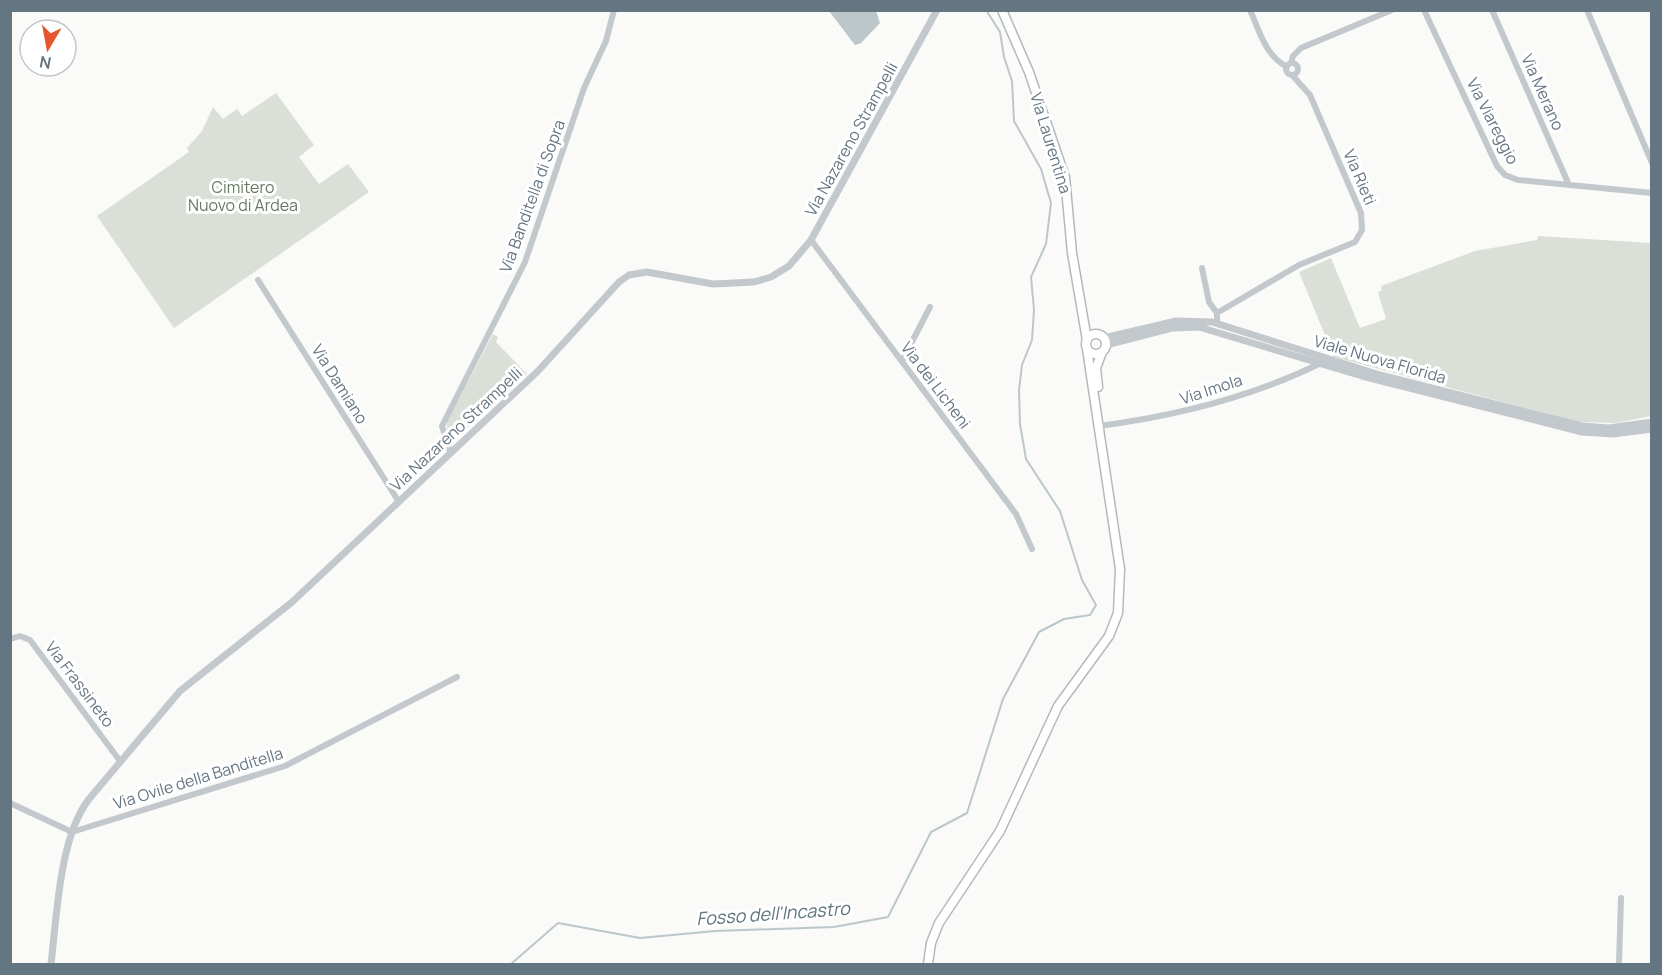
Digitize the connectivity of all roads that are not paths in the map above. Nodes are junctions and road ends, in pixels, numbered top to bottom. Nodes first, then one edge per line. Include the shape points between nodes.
1 (614, 10) edge
2 (937, 10) edge
3 (1250, 10) edge
4 (1392, 10) edge
5 (1424, 10) edge
6 (1492, 10) edge
7 (1587, 10) edge
8 (1003, 11) edge
9 (1289, 65) junction
10 (1652, 163) edge
11 (1569, 185) junction
12 (1652, 193) edge
13 (811, 240) junction
14 (1202, 268) dead end
15 (258, 280) dead end
16 (930, 307) dead end
17 (1217, 313) junction
18 (1083, 315) junction
19 (1217, 323) junction
20 (1103, 342) junction
21 (1087, 345) junction
22 (1327, 359) junction
23 (902, 362) junction
24 (1319, 363) junction
25 (1098, 412) junction
26 (1652, 422) edge
27 (1100, 426) junction
28 (1652, 429) edge
29 (450, 452) junction
30 (399, 502) junction
31 (1032, 549) dead end
32 (10, 639) edge
33 (457, 677) dead end
34 (120, 761) junction
35 (10, 803) edge
36 (72, 832) junction
37 (1621, 898) dead end
38 (51, 964) edge
39 (928, 964) edge
40 (1619, 964) edge

1 - 29 street, Via Banditella di Sopra via 525,262 442,426
2 - 13 street, Via Nazareno Strampelli
3 - 9 street via 1268,52 1276,62
4 - 9 street via 1301,48
5 - 11 street, Via Viareggio via 1502,173 1518,180
6 - 11 street, Via Merano
7 - 10 street
8 - 18 main road, Via Laurentina via 1029,72 1065,177
9 - 17 street, Via Rieti via 1298,68 1292,75 1306,89 1314,105 1361,213 1362,232 1355,242 1293,268
11 - 12 street, Via Viareggio
13 - 23 street, Via dei Licheni
13 - 29 street, Via Nazareno Strampelli via 789,266 754,282 713,284 651,272 626,277 609,290 538,371
14 - 17 street via 1209,302
15 - 30 street, Via Damiano
16 - 23 street
17 - 19 street
18 - 20 main road
18 - 21 main road, Via Laurentina
19 - 20 street, Viale Nuova Florida via 1176,321
19 - 22 street, Viale Nuova Florida
20 - 21 main road via 1093,334
20 - 21 main road via 1092,354
20 - 24 street, Viale Nuova Florida via 1199,327
20 - 25 main road, Via Laurentina via 1096,371
21 - 25 main road, Via Laurentina
22 - 24 street, Via Imola
22 - 26 street, Viale Nuova Florida via 1588,427
23 - 31 street, Via dei Licheni via 1016,514
24 - 27 street, Via Imola via 1186,412
24 - 28 street, Viale Nuova Florida via 1582,432 1613,434
25 - 27 main road, Via Laurentina
27 - 39 main road, Via Laurentina via 1120,580 1119,609 1109,636 1058,706 1005,824 939,923
29 - 30 street, Via Nazareno Strampelli
30 - 34 street, Via Nazareno Strampelli via 277,616 184,687
32 - 34 street, Via Frassineto via 20,636 30,640
33 - 36 street, Via Ovile della Banditella via 285,766
34 - 36 street, Via Nazareno Strampelli via 83,807
35 - 36 street
36 - 38 street, Via Nazareno Strampelli
37 - 40 street

